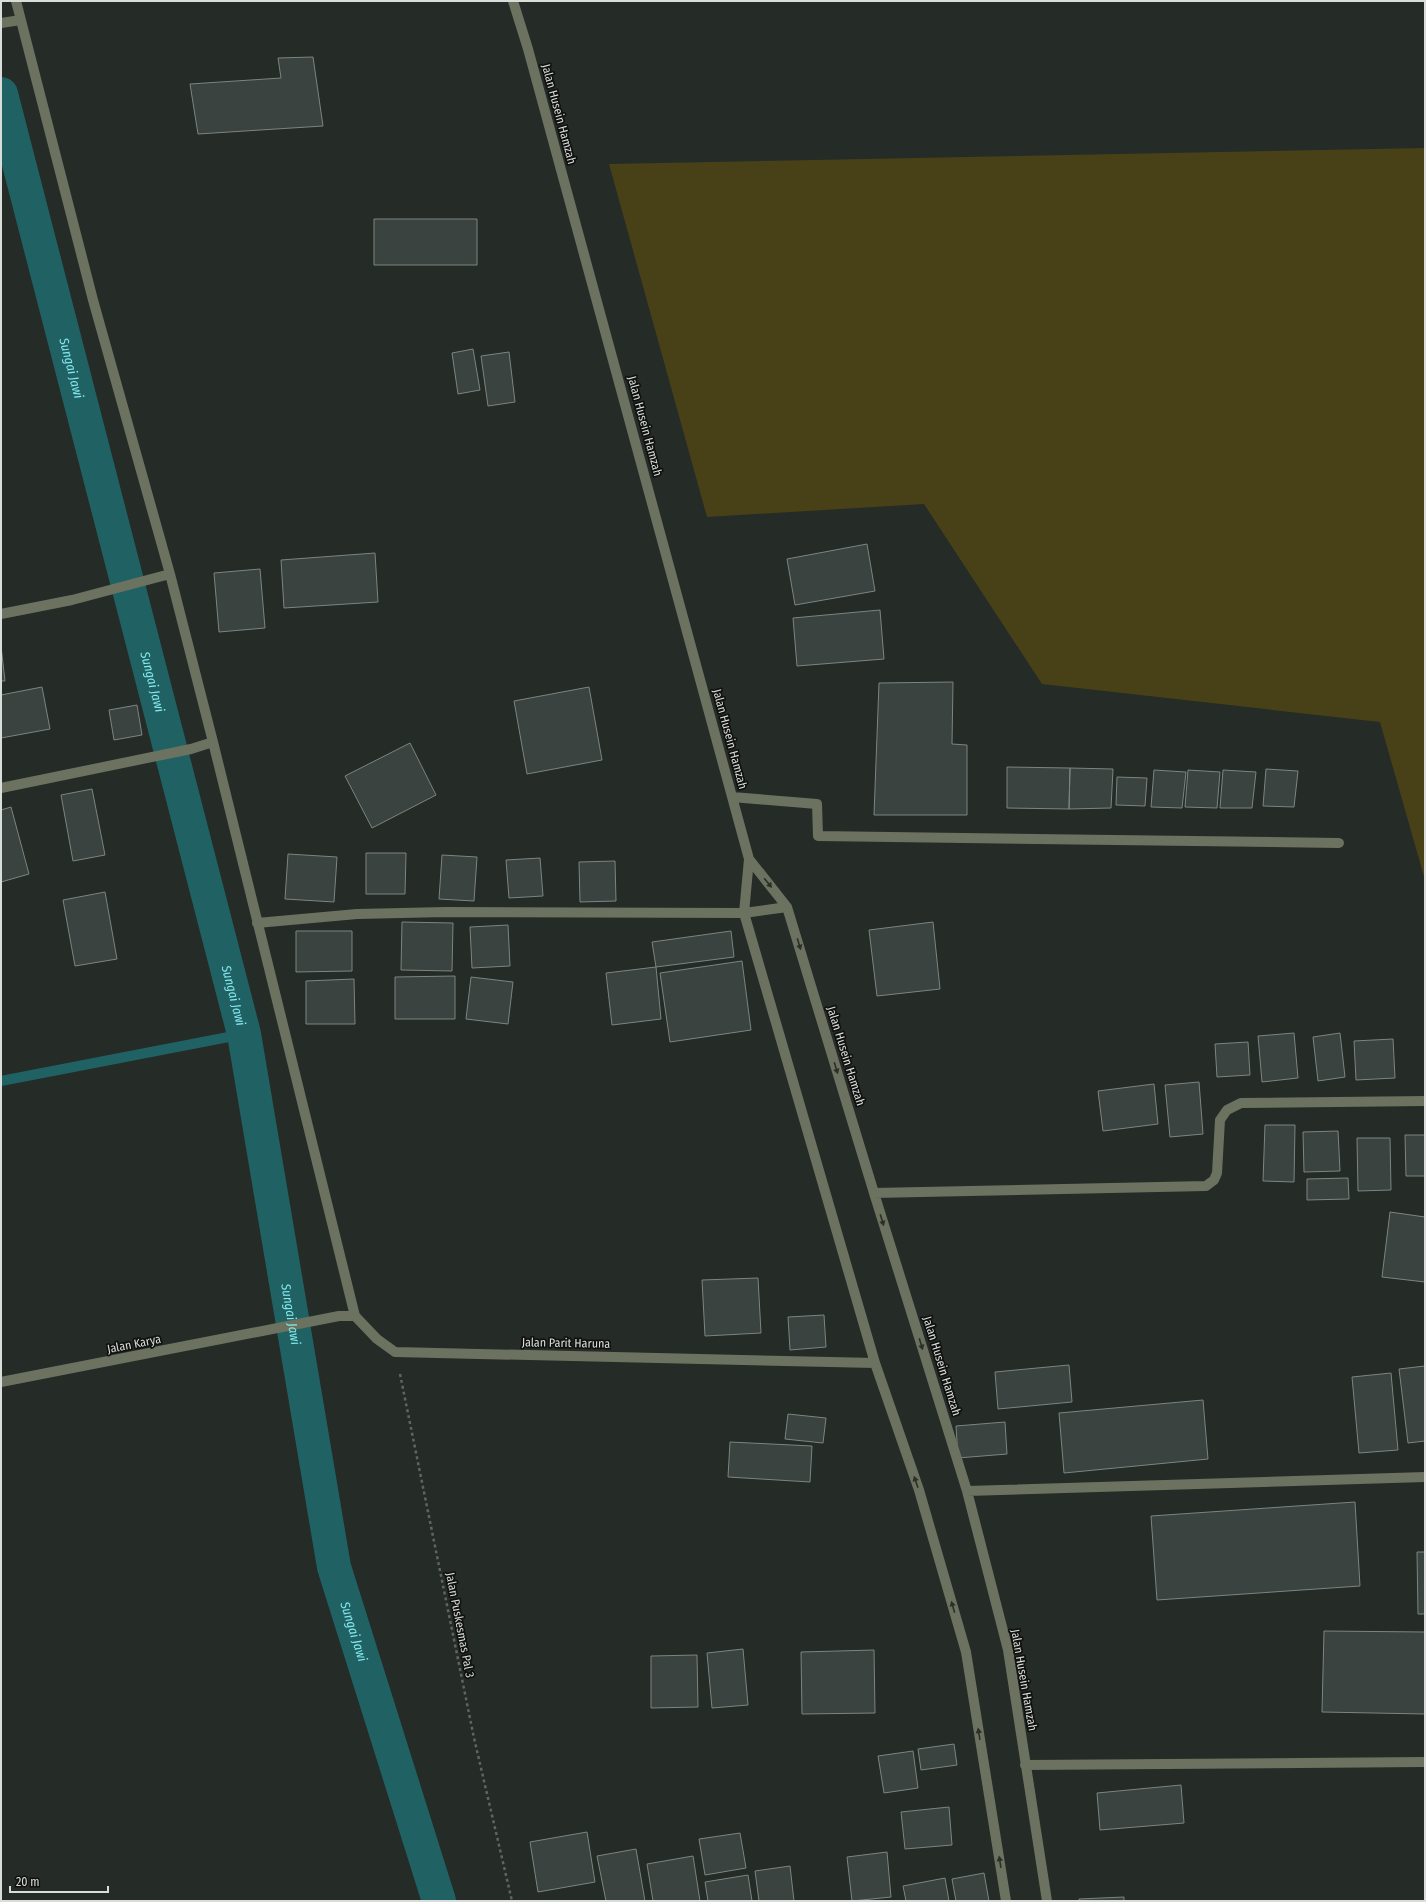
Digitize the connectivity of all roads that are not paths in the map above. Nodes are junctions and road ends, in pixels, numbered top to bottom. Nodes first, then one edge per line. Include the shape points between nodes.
1 (16, 1) edge
2 (513, 1) edge
3 (21, 20) junction
4 (2, 23) edge
5 (170, 574) junction
6 (1, 614) edge
7 (213, 742) junction
8 (1, 788) edge
9 (732, 797) junction
10 (1339, 843) dead end
11 (749, 859) junction
12 (787, 907) junction
13 (744, 913) junction
14 (257, 923) junction
15 (1425, 1101) edge
16 (874, 1193) junction
17 (355, 1316) junction
18 (875, 1363) junction
19 (1, 1382) edge
20 (1425, 1476) edge
21 (967, 1491) junction
22 (1425, 1762) edge
23 (1025, 1765) junction
24 (1006, 1901) edge
25 (1047, 1901) edge

1 - 3 street
2 - 9 street, Jalan Husein Hamzah
3 - 4 street
3 - 5 street via 93,300
5 - 6 street via 72,600
5 - 7 street
7 - 8 street via 191,749
7 - 14 street
9 - 10 street via 817,804 818,836
9 - 11 street, Jalan Husein Hamzah
11 -> 12 street, Jalan Husein Hamzah
11 - 13 street, Jalan Husein Hamzah
12 - 13 street
12 -> 16 street, Jalan Husein Hamzah
13 - 14 street via 438,912 357,914
13 - 18 street, Jalan Husein Hamzah
14 - 17 street
15 - 16 street via 1240,1103 1227,1110 1220,1120 1217,1173 1214,1180 1206,1186
16 -> 21 street, Jalan Husein Hamzah
17 - 18 street, Jalan Parit Haruna via 377,1339 395,1352
17 - 19 street, Jalan Karya via 339,1316
24 -> 18 street, Jalan Husein Hamzah via 966,1652 919,1490
20 - 21 street
21 - 23 street, Jalan Husein Hamzah via 1008,1650
22 - 23 street
23 - 25 street, Jalan Husein Hamzah

